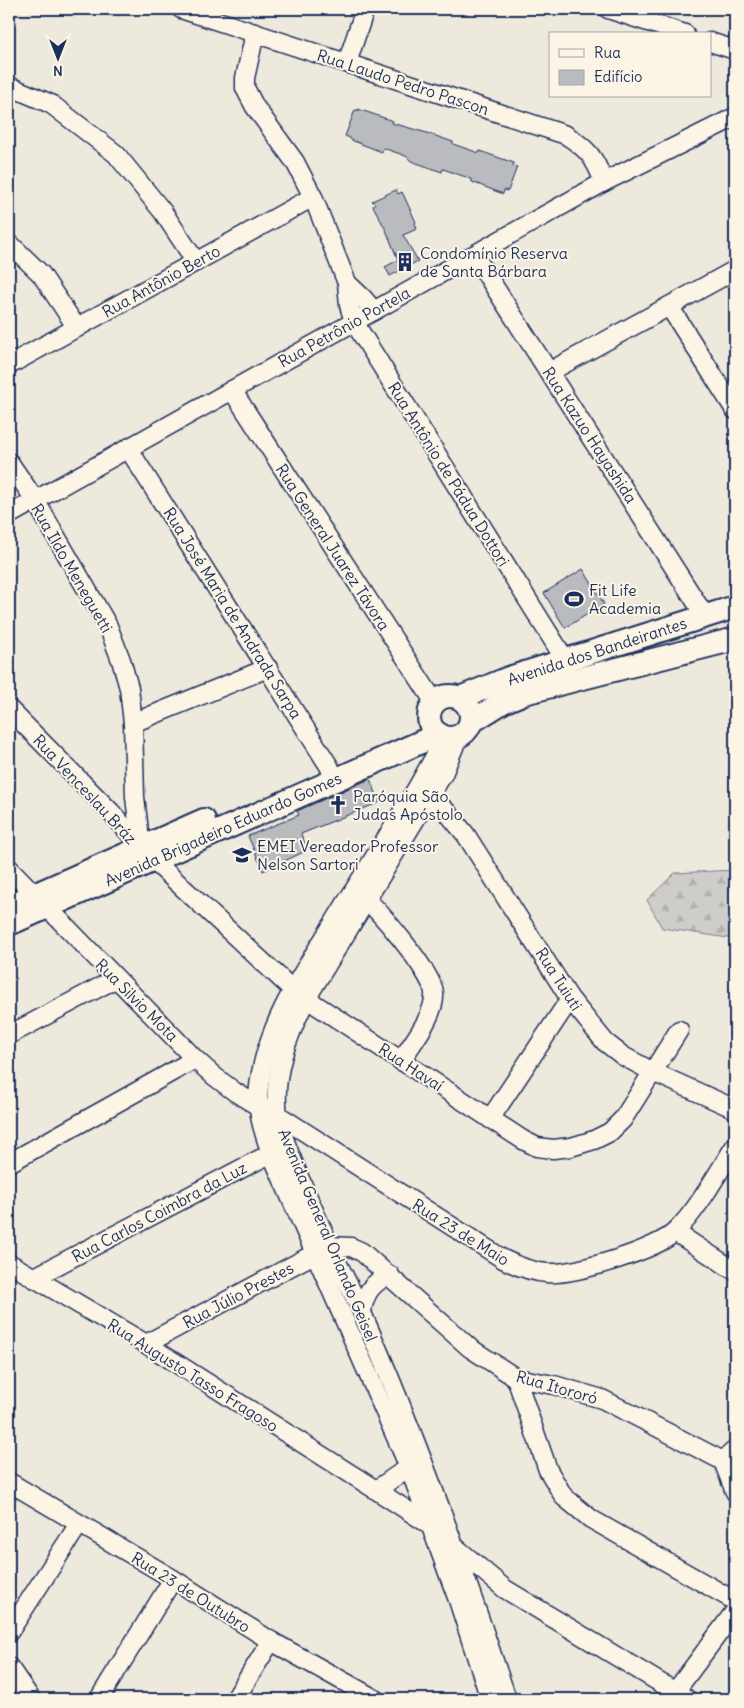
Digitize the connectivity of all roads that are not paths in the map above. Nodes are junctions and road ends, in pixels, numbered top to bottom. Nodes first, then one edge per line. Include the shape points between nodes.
1 (181, 9) edge
2 (365, 9) edge
3 (608, 9) edge
4 (679, 32) edge
5 (255, 33) junction
6 (712, 43) edge
7 (735, 50) edge
8 (347, 63) junction
9 (9, 86) edge
10 (735, 117) edge
11 (604, 182) junction
12 (313, 197) junction
13 (9, 243) edge
14 (474, 255) junction
15 (196, 262) junction
16 (735, 270) edge
17 (347, 283) junction
18 (669, 306) junction
19 (374, 310) junction
20 (354, 322) junction
21 (77, 328) junction
22 (9, 365) edge
23 (549, 372) junction
24 (232, 390) junction
25 (735, 410) edge
26 (128, 448) junction
27 (9, 462) edge
28 (35, 500) junction
29 (9, 515) edge
30 (735, 607) edge
31 (705, 616) junction
32 (735, 638) edge
33 (566, 661) junction
34 (268, 668) junction
35 (9, 709) edge
36 (133, 723) junction
37 (446, 726) junction
38 (332, 773) junction
39 (430, 795) junction
40 (135, 798) junction
41 (110, 811) junction
42 (147, 854) junction
43 (9, 868) edge
44 (361, 894) junction
45 (40, 901) junction
46 (9, 906) edge
47 (9, 924) edge
48 (115, 979) junction
49 (299, 994) junction
50 (570, 999) junction
51 (680, 1030) dead end
52 (9, 1035) edge
53 (195, 1059) junction
54 (401, 1061) junction
55 (652, 1072) junction
56 (258, 1106) junction
57 (735, 1109) edge
58 (278, 1116) junction
59 (490, 1119) junction
60 (735, 1146) edge
61 (278, 1150) junction
62 (9, 1162) edge
63 (675, 1232) junction
64 (322, 1250) junction
65 (9, 1264) edge
66 (735, 1271) edge
67 (390, 1275) junction
68 (33, 1278) junction
69 (362, 1312) junction
70 (146, 1344) junction
71 (516, 1378) junction
72 (729, 1455) edge
73 (416, 1463) junction
74 (9, 1482) edge
75 (376, 1490) junction
76 (735, 1492) edge
77 (79, 1524) junction
78 (431, 1526) junction
79 (454, 1545) junction
80 (173, 1579) junction
81 (505, 1589) junction
82 (465, 1598) junction
83 (735, 1601) edge
84 (735, 1611) edge
85 (9, 1632) edge
86 (271, 1641) junction
87 (9, 1667) edge
88 (681, 1696) edge
89 (367, 1697) edge
90 (31, 1699) edge
91 (99, 1699) edge
92 (235, 1699) edge
93 (490, 1699) edge
94 (507, 1699) edge

1 - 5 street, Rua Laudo Pedro Pascon
2 - 8 street
3 - 4 street
5 - 8 street, Rua Laudo Pedro Pascon
5 - 12 street, Rua Antônio de Pádua Dottori via 244,78 245,88 295,162
6 - 7 street
8 - 11 street, Rua Laudo Pedro Pascon via 566,135 584,146 597,163
9 - 15 street via 51,104 116,154 163,212
10 - 11 street, Rua Petrônio Portela
11 - 14 street, Rua Petrônio Portela
12 - 15 street, Rua Antônio Berto
12 - 17 street, Rua Antônio de Pádua Dottori
13 - 21 street via 40,274
14 - 19 street, Rua Petrônio Portela
14 - 23 street, Rua Kazuo Hayashida
15 - 21 street, Rua Antônio Berto
16 - 18 street
17 - 19 street, Rua Antônio de Pádua Dottori
17 - 20 street, Rua Antônio de Pádua Dottori
18 - 23 street
18 - 25 street
19 - 20 street, Rua Petrônio Portela
20 - 24 street, Rua Petrônio Portela
20 - 33 street, Rua Antônio de Pádua Dottori
21 - 22 street, Rua Antônio Berto
23 - 31 street, Rua Kazuo Hayashida
24 - 26 street, Rua Petrônio Portela
24 - 37 street, Rua General Juarez Távora
26 - 28 street, Rua Petrônio Portela
26 - 34 street, Rua José Maria de Andrada Sarpa
27 - 28 street, Rua Ildo Meneguetti
28 - 29 street, Rua Petrônio Portela
28 - 36 street, Rua Ildo Meneguetti via 108,626 129,688
30 - 31 main road, Avenida dos Bandeirantes
31 - 33 main road, Avenida dos Bandeirantes
32 - 37 main road, Avenida dos Bandeirantes via 524,694
33 - 37 main road, Avenida dos Bandeirantes via 509,678 460,698 470,708
34 - 36 street
34 - 38 street, Rua José Maria de Andrada Sarpa
35 - 41 street, Rua Venceslau Bráz
36 - 40 street, Rua Ildo Meneguetti
37 - 38 main road, Avenida Brigadeiro Eduardo Gomes
37 - 39 street, Avenida General Orlando Geisel via 442,774
37 - 44 street, Avenida General Orlando Geisel via 427,772
38 - 42 main road, Avenida Brigadeiro Eduardo Gomes
39 - 44 street, Avenida General Orlando Geisel
39 - 50 street, Rua Tuiuti via 466,835
40 - 41 street via 124,807
40 - 42 street, Rua Ildo Meneguetti
41 - 42 street, Rua Venceslau Bráz
42 - 45 main road, Avenida Brigadeiro Eduardo Gomes
42 - 49 street, Rua Havaí
43 - 45 street, Rua Silvio Mota
44 - 49 street, Avenida General Orlando Geisel
44 - 54 street via 426,973 434,992 431,1011
45 - 46 main road, Avenida Brigadeiro Eduardo Gomes
45 - 47 main road, Avenida Brigadeiro Eduardo Gomes
45 - 48 street, Rua Silvio Mota
48 - 52 street
48 - 53 street, Rua Silvio Mota
49 - 54 street, Rua Havaí
49 - 56 street, Avenida General Orlando Geisel via 274,1029 259,1086
49 - 58 street, Avenida General Orlando Geisel via 280,1066 276,1094
50 - 55 street, Rua Tuiuti via 605,1042
50 - 59 street
51 - 55 street, Rua Havaí
53 - 56 street, Rua Silvio Mota via 221,1082
53 - 62 street
54 - 59 street, Rua Havaí
55 - 57 street, Rua Tuiuti
55 - 59 street, Rua Havaí via 623,1119 610,1132 571,1147 537,1147
56 - 58 street, Rua Silvio Mota
56 - 61 street, Avenida General Orlando Geisel via 262,1129
58 - 61 street, Avenida General Orlando Geisel
58 - 63 street, Rua 23 de Maio via 504,1260 525,1269 546,1273 590,1268 647,1248
60 - 63 street, Rua 23 de Maio
61 - 64 street, Avenida General Orlando Geisel
61 - 68 street, Rua Carlos Coimbra da Luz
63 - 66 street
64 - 67 street, Rua Itororó via 350,1247 362,1252
64 - 69 street, Avenida General Orlando Geisel
64 - 70 street, Rua Júlio Prestes
64 - 73 street, Avenida General Orlando Geisel
65 - 68 street, Rua Augusto Tasso Fragoso
67 - 69 street via 369,1290 363,1300
67 - 71 street, Rua Itororó via 470,1348
68 - 70 street, Rua Augusto Tasso Fragoso
69 - 73 street, Avenida General Orlando Geisel
70 - 75 street, Rua Augusto Tasso Fragoso
71 - 72 street, Rua Itororó via 602,1399
71 - 83 street via 548,1470 564,1497 591,1519
72 - 76 street, Rua Itororó
73 - 75 street
73 - 78 street, Avenida General Orlando Geisel
73 - 79 street, Avenida General Orlando Geisel
74 - 77 street, Rua 23 de Outubro
75 - 78 street, Rua Augusto Tasso Fragoso
77 - 80 street, Rua 23 de Outubro
77 - 85 street
78 - 79 street, Rua Augusto Tasso Fragoso
78 - 82 street, Avenida General Orlando Geisel
79 - 81 street, Rua Augusto Tasso Fragoso
79 - 82 street, Avenida General Orlando Geisel
80 - 86 street, Rua 23 de Outubro
80 - 91 street
81 - 82 street
81 - 88 street, Rua Augusto Tasso Fragoso
82 - 93 street, Avenida General Orlando Geisel
82 - 94 street, Avenida General Orlando Geisel
84 - 88 street
86 - 89 street, Rua 23 de Outubro
86 - 92 street
87 - 90 street

